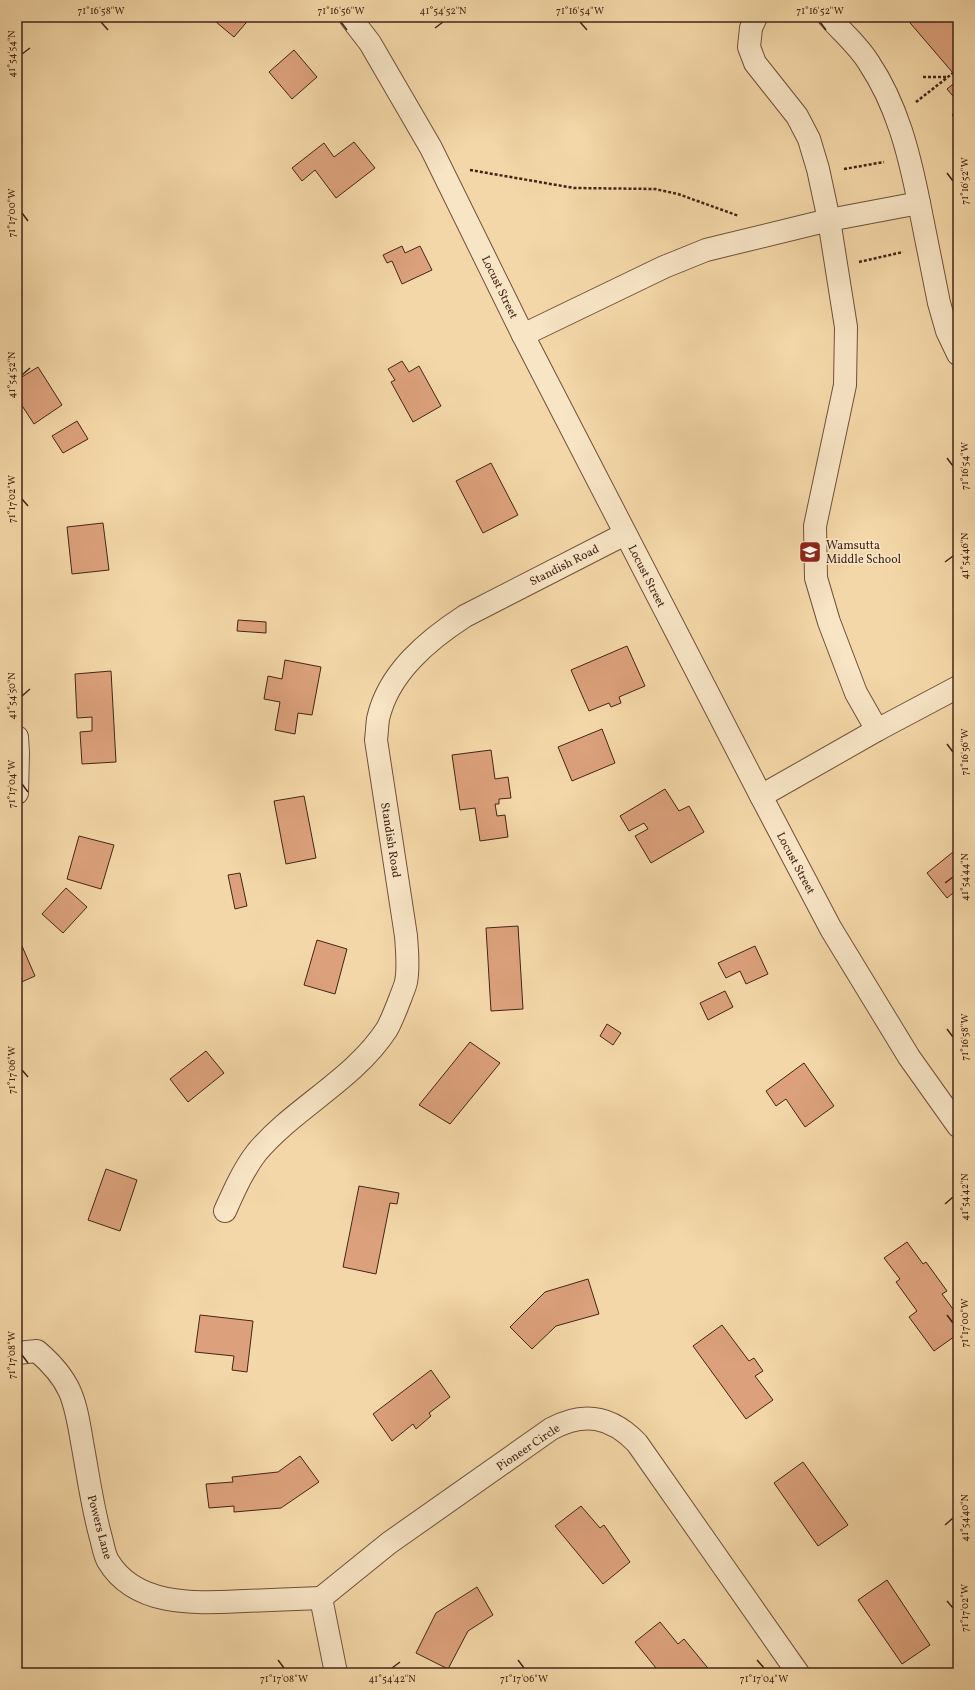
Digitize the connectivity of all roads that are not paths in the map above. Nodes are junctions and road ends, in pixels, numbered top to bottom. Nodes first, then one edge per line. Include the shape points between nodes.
1 (350, 17) edge
2 (756, 17) edge
3 (829, 17) edge
4 (919, 202) junction
5 (828, 220) junction
6 (523, 335) junction
7 (958, 354) edge
8 (626, 534) junction
9 (958, 687) edge
10 (877, 730) junction
11 (17, 737) edge
12 (17, 793) edge
13 (761, 796) junction
14 (958, 1126) edge
15 (225, 1211) dead end
16 (17, 1353) edge
17 (321, 1598) junction
18 (336, 1673) edge
19 (798, 1673) edge

1 - 6 street, Locust Street via 370,43 431,148
2 - 5 street via 751,28 749,47 756,63 797,116 809,139
3 - 4 street via 869,61 885,90 907,149
4 - 5 street
4 - 7 street via 939,303 947,331
5 - 6 street via 706,250 664,267
5 - 10 street via 846,327 845,384 815,526 816,578 829,622 856,693
6 - 8 street, Locust Street
8 - 13 street, Locust Street
8 - 15 street, Standish Road via 465,616 417,653 393,684 378,719 376,740 406,936 406,982 387,1029 354,1067 275,1134 257,1153 241,1177
9 - 10 street
10 - 13 street
11 - 12 street
13 - 14 street, Locust Street via 831,930 909,1056
16 - 17 street, Powers Lane via 37,1351 52,1364 71,1392 95,1516 107,1560 121,1578 138,1590 168,1600 202,1603
17 - 18 street
17 - 19 street, Pioneer Circle via 389,1542 551,1429 574,1420 597,1419 619,1427 637,1443

